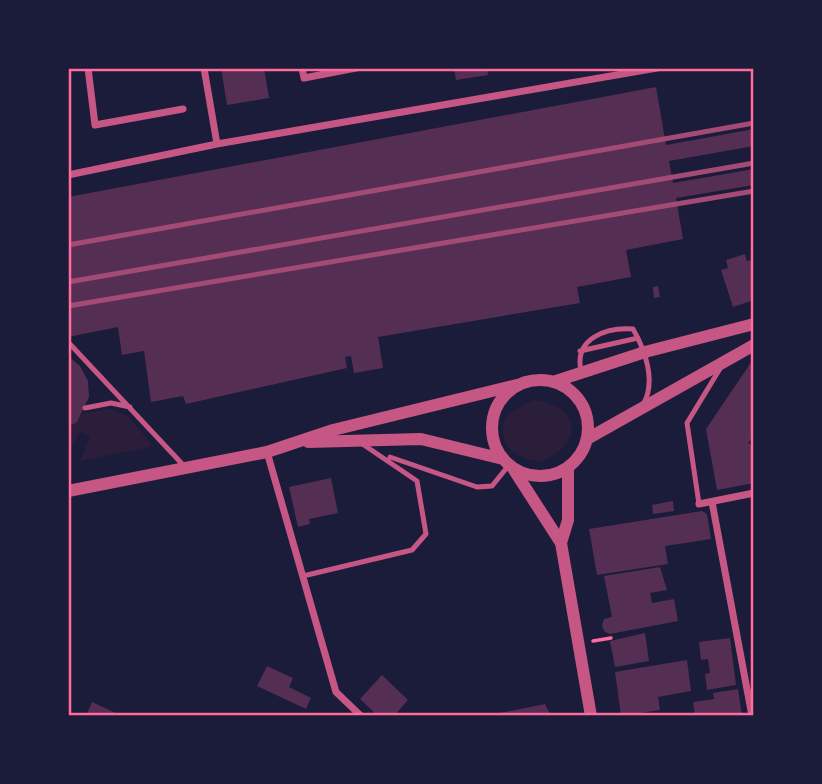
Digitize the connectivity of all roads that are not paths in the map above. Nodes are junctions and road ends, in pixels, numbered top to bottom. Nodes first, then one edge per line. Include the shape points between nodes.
1 (88, 68) edge
2 (205, 68) edge
3 (302, 68) edge
4 (356, 68) edge
5 (657, 68) edge
6 (650, 69) edge
7 (183, 109) dead end
8 (217, 144) junction
9 (68, 175) edge
10 (754, 324) edge
11 (638, 338) junction
12 (68, 342) edge
13 (754, 345) edge
14 (580, 351) junction
15 (645, 352) junction
16 (725, 361) junction
17 (581, 371) junction
18 (553, 382) junction
19 (521, 384) junction
20 (130, 407) junction
21 (85, 408) dead end
22 (639, 412) junction
23 (356, 439) junction
24 (587, 439) junction
25 (287, 444) junction
26 (267, 453) junction
27 (380, 454) junction
28 (509, 465) junction
29 (568, 468) junction
30 (187, 469) junction
31 (68, 491) edge
32 (754, 493) edge
33 (712, 502) junction
34 (699, 504) joint
35 (561, 543) junction
36 (303, 576) junction
37 (361, 716) edge
38 (591, 716) edge
39 (752, 716) edge

1 - 7 street via 95,125
2 - 8 street
3 - 4 street via 304,78
5 - 6 street
6 - 8 street
8 - 9 street
10 - 15 street
11 - 14 lane
11 - 14 lane via 628,328 591,337
11 - 15 lane
12 - 20 lane
13 - 16 street
14 - 17 lane
15 - 17 street
15 - 22 lane via 648,394
16 - 22 street
16 - 34 lane via 687,423
17 - 18 street
18 - 19 street
18 - 24 street via 582,403
19 - 25 street
19 - 28 street via 506,394 492,426 494,443
20 - 21 lane via 111,403
20 - 30 lane
22 - 24 street
23 - 25 street
23 - 27 lane
23 - 28 street via 421,439
24 - 29 street
25 - 26 street
26 - 30 street
26 - 36 street
27 - 28 lane via 477,487 492,486
27 - 36 lane via 417,481 426,534 422,542 412,550
28 - 29 street via 541,476
28 - 35 street
29 - 35 street via 568,520
30 - 31 street
32 - 33 street
33 - 34 street
33 - 39 street
35 - 38 street
36 - 37 street via 337,692

